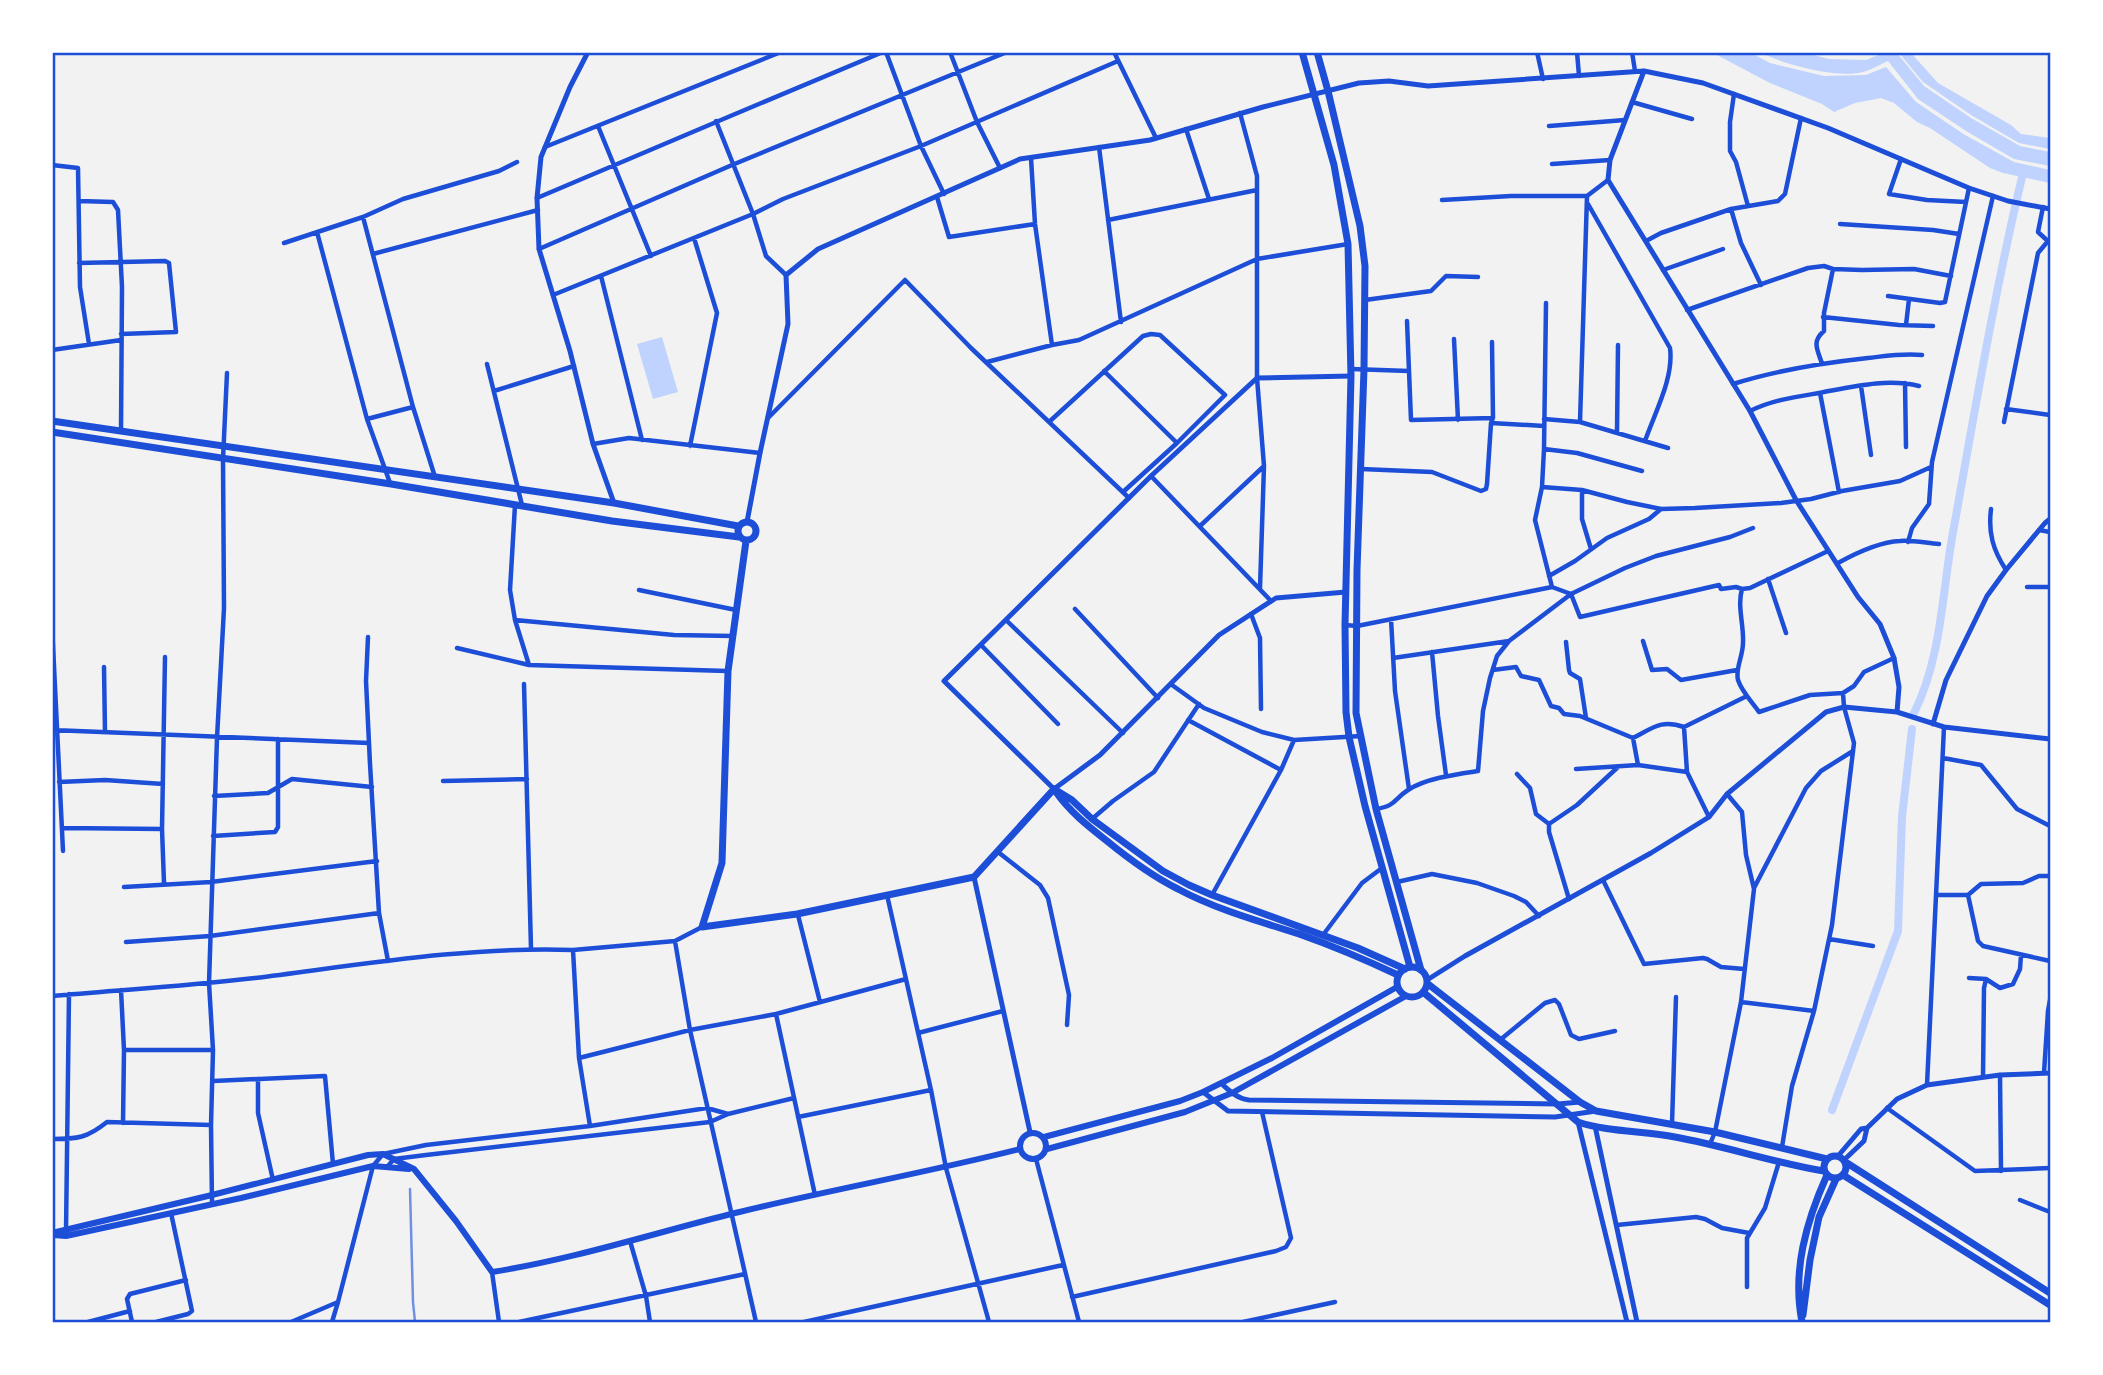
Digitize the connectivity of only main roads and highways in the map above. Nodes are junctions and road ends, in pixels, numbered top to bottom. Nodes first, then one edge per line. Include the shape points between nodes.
1 (1302, 52) edge
2 (1317, 52) edge
3 (52, 421) edge
4 (52, 432) edge
5 (738, 526) junction
6 (743, 539) junction
7 (1054, 789) junction
8 (1408, 968) junction
9 (1421, 970) junction
10 (1398, 975) junction
11 (1427, 982) junction
12 (1397, 987) junction
13 (1423, 992) junction
14 (1406, 996) junction
15 (1044, 1137) junction
16 (1020, 1149) junction
17 (1047, 1149) junction
18 (1827, 1159) junction
19 (1843, 1160) junction
20 (414, 1170) junction
21 (1826, 1173) junction
22 (1840, 1177) junction
23 (66, 1233) junction
24 (52, 1234) edge
25 (2050, 1293) edge
26 (2050, 1305) edge

1 - 8 main road via 1334,165 1348,244 1351,372 1346,712
2 - 9 main road via 1365,266 1356,703 1376,809
3 - 5 main road via 614,503
4 - 6 main road
5 - 6 main road
5 - 6 main road via 747,522 755,527 754,537
6 - 7 main road via 728,671 722,863 702,927 797,914 974,877
7 - 8 main road via 1163,871 1212,895
7 - 10 main road via 1066,807 1103,838 1180,891
8 - 9 main road
8 - 10 main road
9 - 11 main road
10 - 12 main road
11 - 13 main road
11 - 18 main road via 1595,1111 1715,1132
12 - 14 main road
12 - 15 main road via 1203,1092
13 - 14 main road
13 - 21 main road via 1578,1122 1710,1144
14 - 17 main road via 1232,1093 1185,1112
15 - 16 main road via 1030,1132 1021,1138
15 - 17 main road
16 - 17 main road via 1026,1157 1036,1159
16 - 20 main road via 492,1272
18 - 19 main road
18 - 21 main road
19 - 22 main road via 1847,1170
19 - 25 main road
20 - 23 main road via 373,1166
20 - 23 main road via 383,1154 368,1155
21 - 22 main road
21 - 22 main road via 1808,1222 1800,1263 1797,1298 1802,1322 1819,1217
22 - 26 main road
23 - 24 main road

